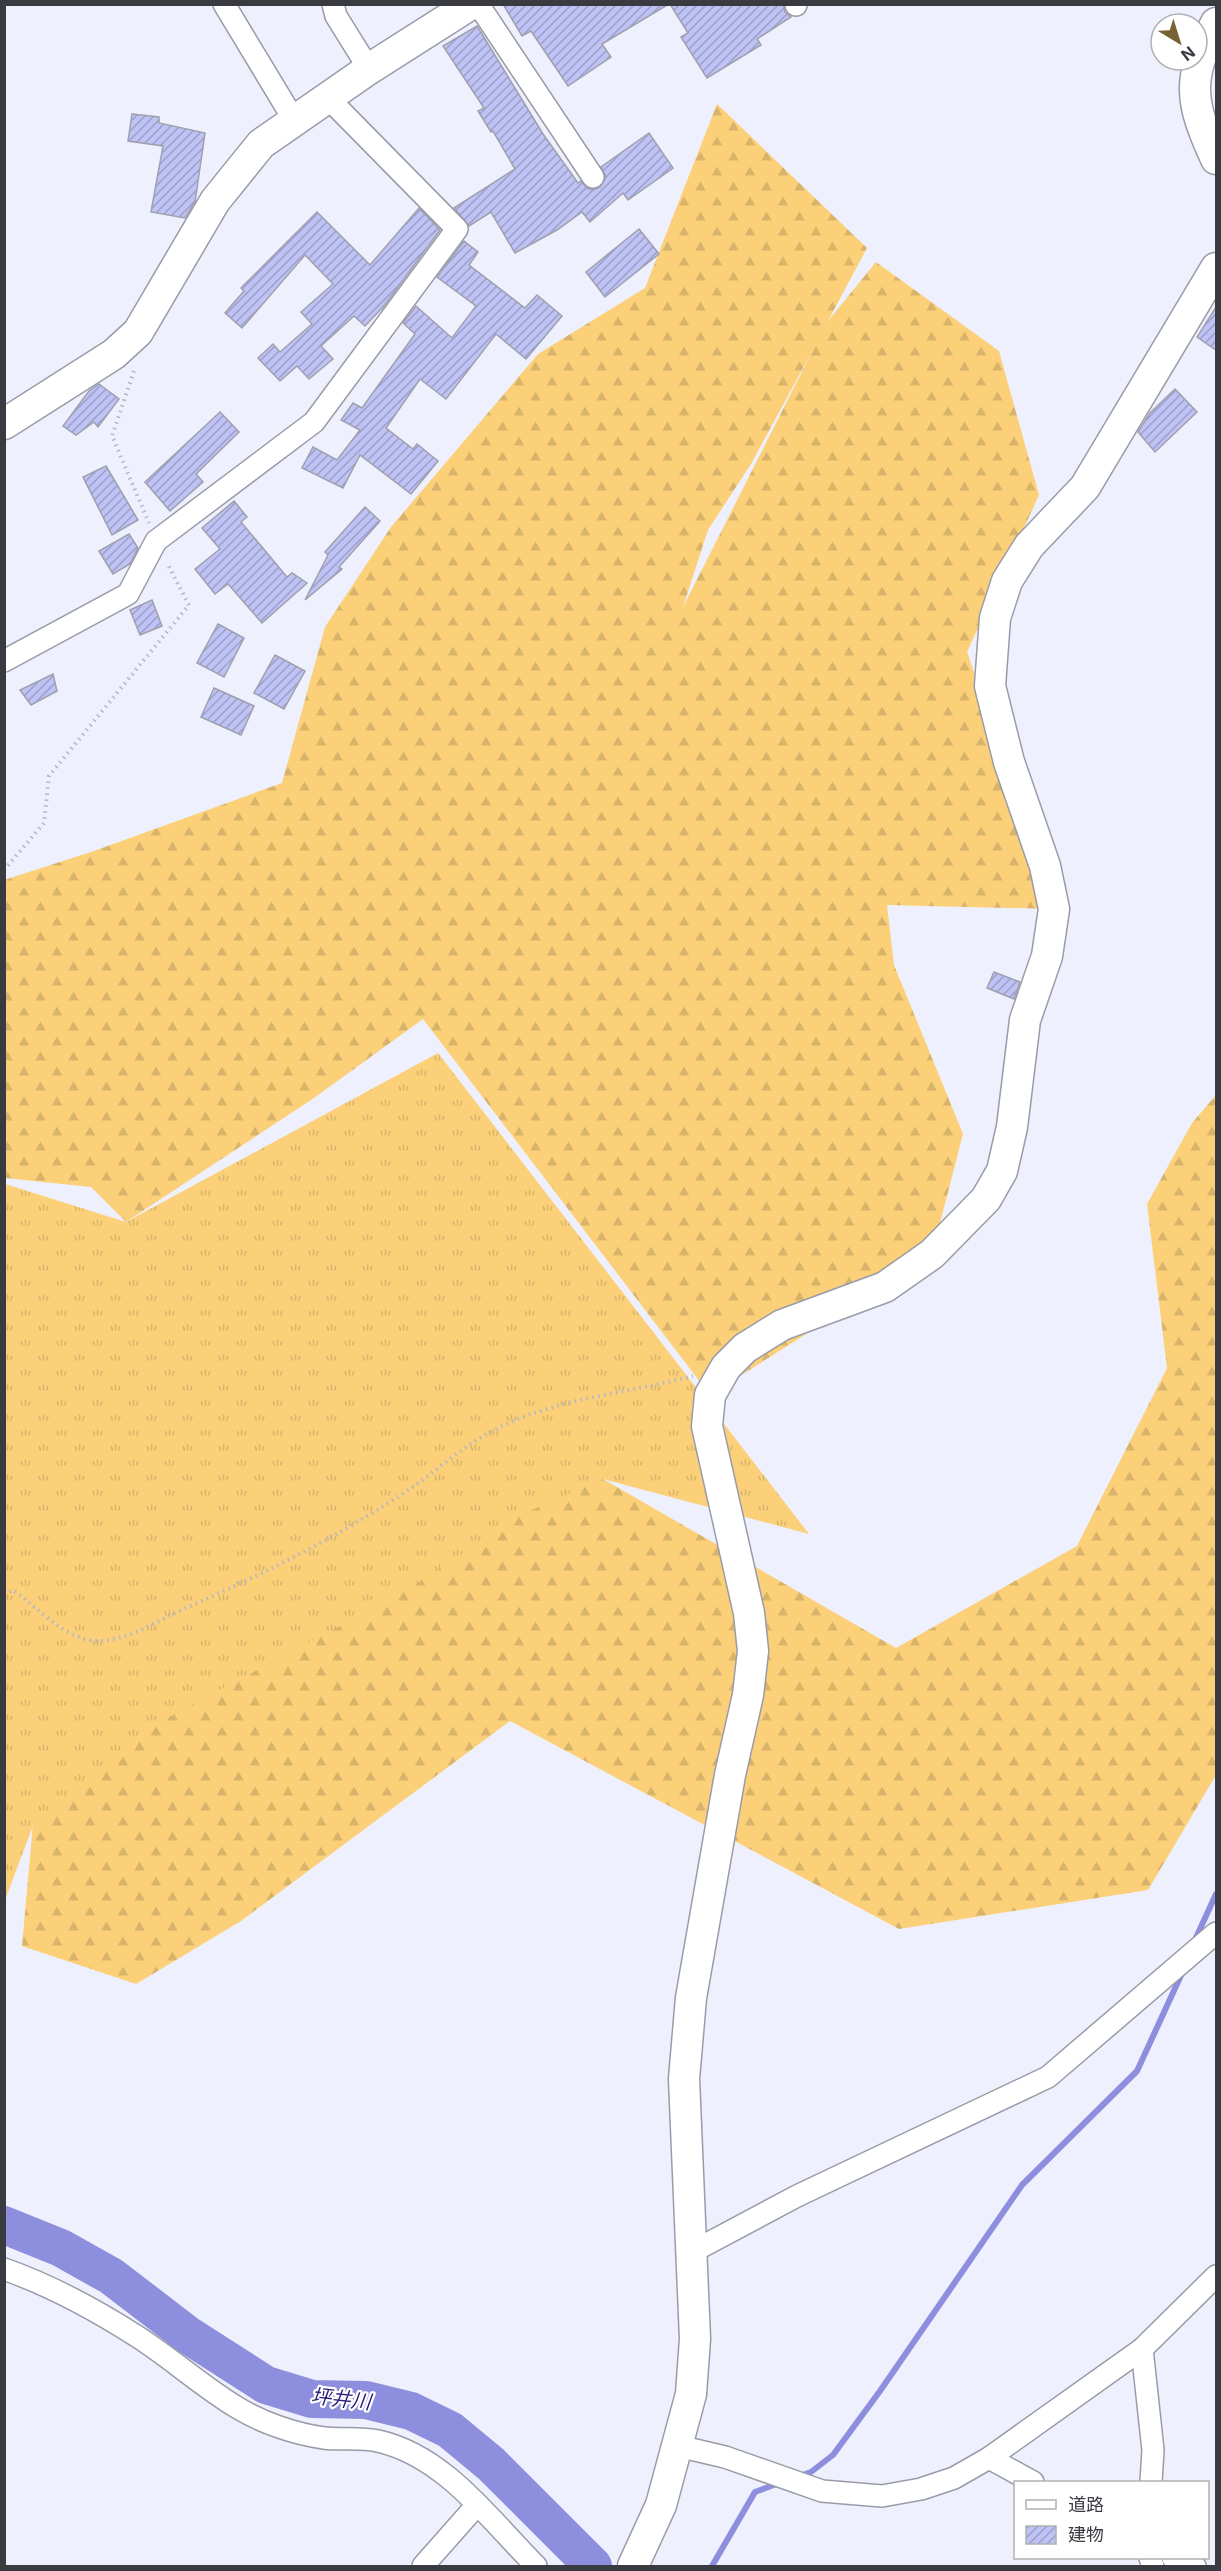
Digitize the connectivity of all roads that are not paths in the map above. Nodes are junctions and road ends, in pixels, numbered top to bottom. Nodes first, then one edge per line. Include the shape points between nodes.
1 (224, 4) edge
2 (333, 4) edge
3 (471, 4) edge
4 (478, 4) edge
5 (1216, 23) edge
6 (369, 69) junction
7 (328, 98) junction
8 (294, 120) junction
9 (1216, 159) edge
10 (593, 177) dead end
11 (1216, 268) edge
12 (4, 424) edge
13 (4, 661) edge
14 (1216, 1933) edge
15 (690, 2253) junction
16 (4, 2269) edge
17 (1216, 2276) edge
18 (1142, 2349) junction
19 (678, 2446) junction
20 (989, 2458) junction
21 (1031, 2481) edge
22 (1151, 2481) edge
23 (476, 2506) junction
24 (1176, 2559) edge
25 (636, 2565) edge
26 (423, 2566) edge
27 (536, 2566) edge
28 (1195, 2566) edge

1 - 8 street
2 - 6 street via 336,16
3 - 6 street
4 - 10 street
5 - 9 street via 1194,77 1199,120
6 - 7 street
7 - 8 street
7 - 13 street via 457,229 314,422 156,541 128,594
8 - 12 street via 261,144 230,180 138,332 114,354
11 - 15 street via 1085,487 1029,546 1007,581 994,618 990,686 1009,762 1045,866 1054,909 1047,956 1024,1020 1012,1127 1002,1171 986,1199 932,1254 885,1287 782,1325 745,1348 726,1367 710,1395 707,1426 749,1613 753,1651 691,1998 684,2079
14 - 15 street via 1048,2077 797,2196
15 - 19 street via 695,2339 692,2394
16 - 23 street via 91,2308 139,2337 239,2409 282,2428 323,2438 377,2440 416,2453 443,2472
17 - 18 street
18 - 20 street
18 - 22 street via 1153,2450
19 - 20 street via 724,2457 822,2491 882,2496 954,2478
19 - 25 street via 661,2505
20 - 21 street
23 - 26 street
23 - 27 street
24 - 28 street

